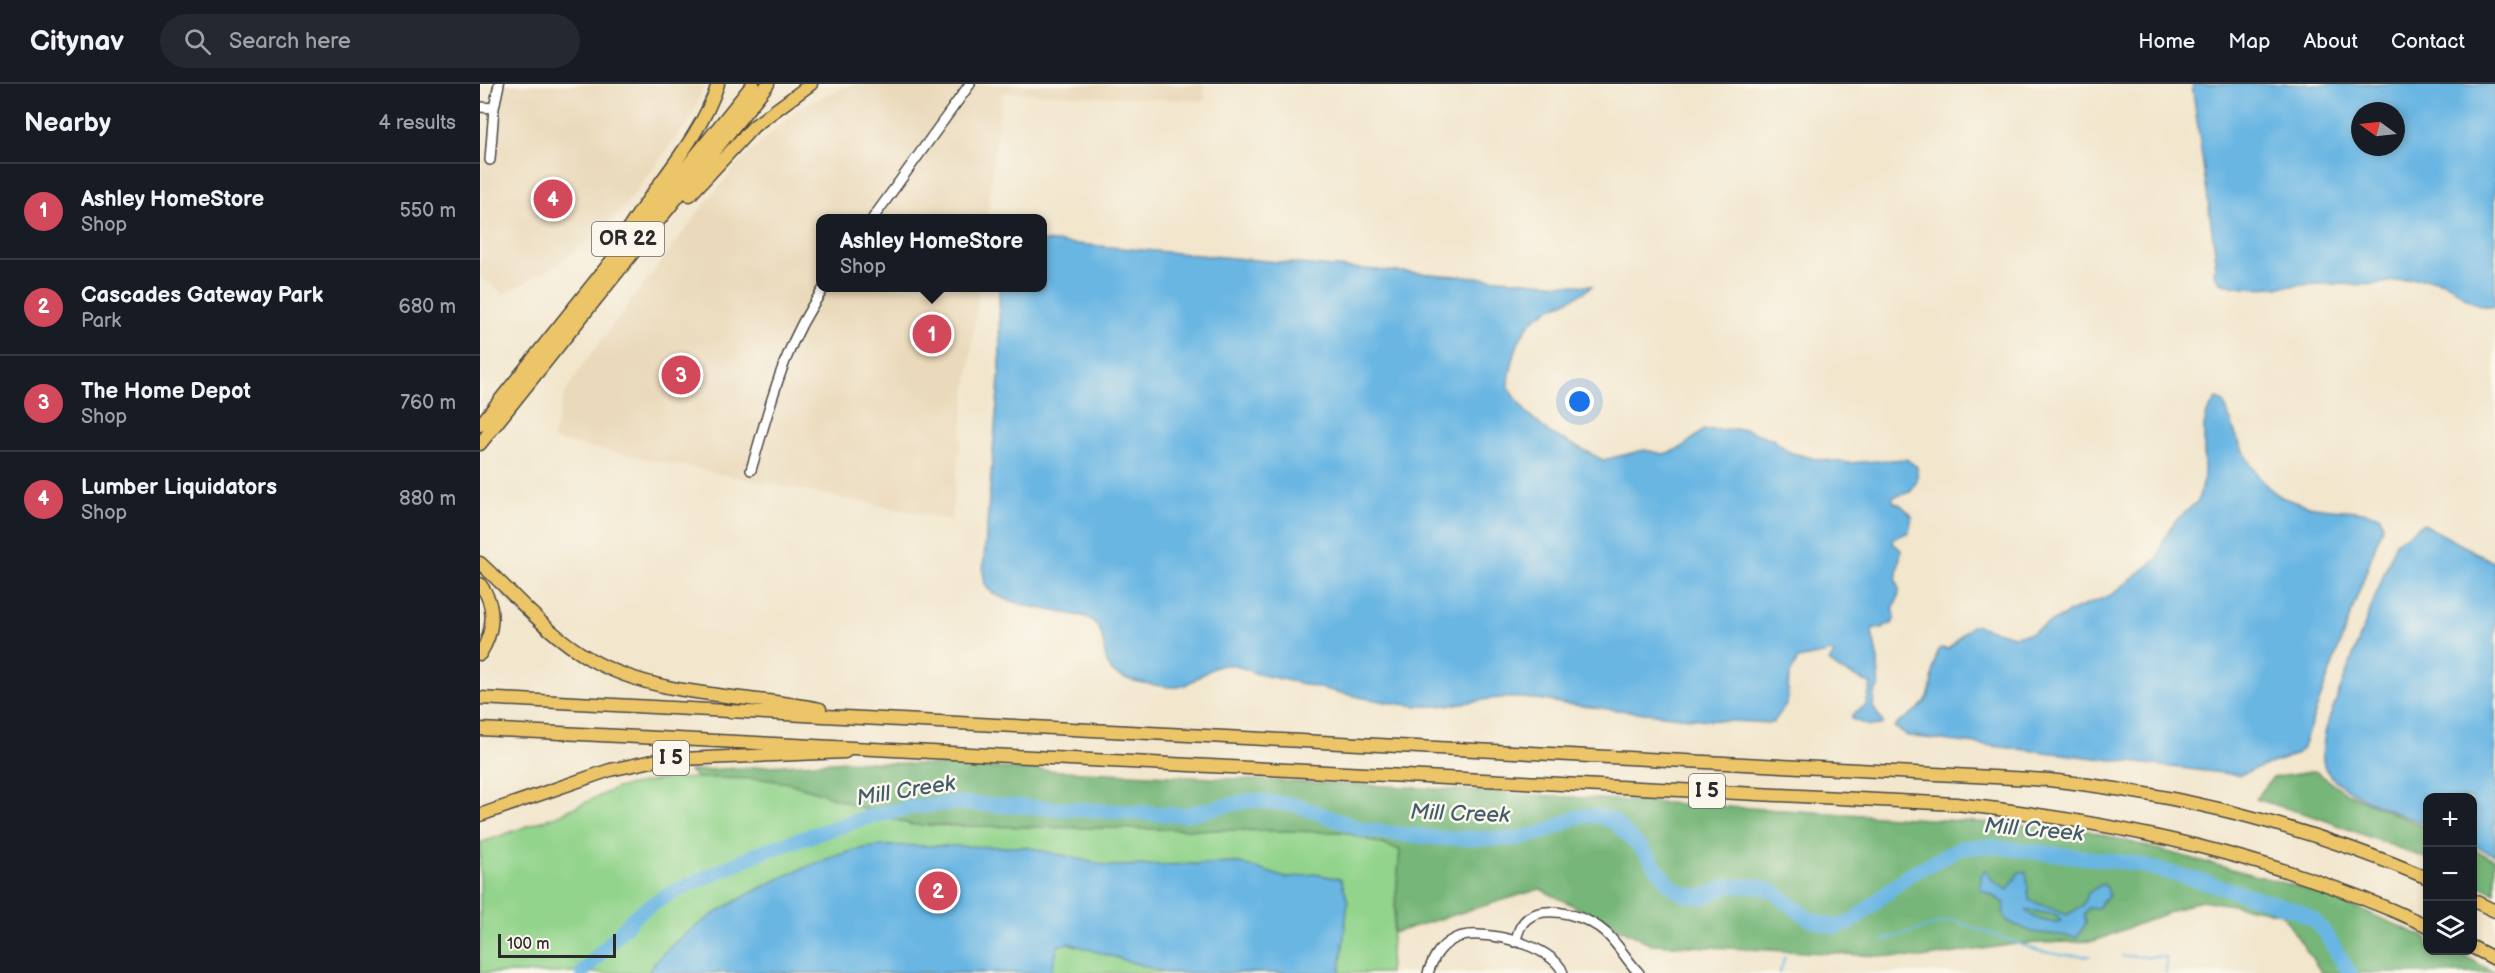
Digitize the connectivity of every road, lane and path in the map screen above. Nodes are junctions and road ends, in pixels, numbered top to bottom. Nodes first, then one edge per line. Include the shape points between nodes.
1 (499, 84) edge
2 (718, 84) edge
3 (753, 84) edge
4 (768, 84) edge
5 (811, 84) edge
6 (970, 84) edge
7 (480, 107) edge
8 (494, 108) junction
9 (490, 160) dead end
10 (877, 214) edge
11 (611, 259) junction
12 (630, 259) junction
13 (821, 292) edge
14 (503, 393) junction
15 (480, 413) edge
16 (480, 425) edge
17 (480, 444) edge
18 (751, 470) dead end
19 (480, 563) edge
20 (480, 584) edge
21 (480, 654) edge
22 (480, 698) edge
23 (862, 718) junction
24 (480, 729) edge
25 (870, 748) junction
26 (480, 815) edge
27 (2423, 876) edge
28 (2474, 901) edge
29 (2495, 911) edge
30 (2423, 924) edge
31 (1515, 942) junction
32 (2477, 950) edge
33 (2495, 959) edge
34 (1428, 973) edge
35 (1563, 973) edge
36 (1639, 973) edge

1 - 8 street
2 - 11 highway via 692,136
3 - 11 highway, OR 22
4 - 12 highway, OR 22
5 - 12 highway via 754,126
6 - 10 street
7 - 8 street
8 - 9 street
11 - 14 highway, OR 22
12 - 17 highway, OR 22
13 - 18 street via 797,328 788,350
14 - 15 highway
14 - 16 highway, OR 22
19 - 23 highway via 550,630 613,670 673,688
20 - 21 highway via 489,601 492,620
22 - 23 highway, I 5
23 - 27 highway, I 5 via 2049,780 2151,793 2234,811 2327,839
24 - 25 highway, I 5
25 - 26 highway, I 5 via 829,755 657,760 610,770
25 - 30 highway, I 5 via 1845,797 1996,809 2118,827 2223,852 2321,883
28 - 29 highway
31 - 34 street via 1479,934 1452,939 1438,952
31 - 35 street via 1543,951 1561,966
31 - 36 street via 1523,924 1536,914 1582,919 1606,933
32 - 33 highway

